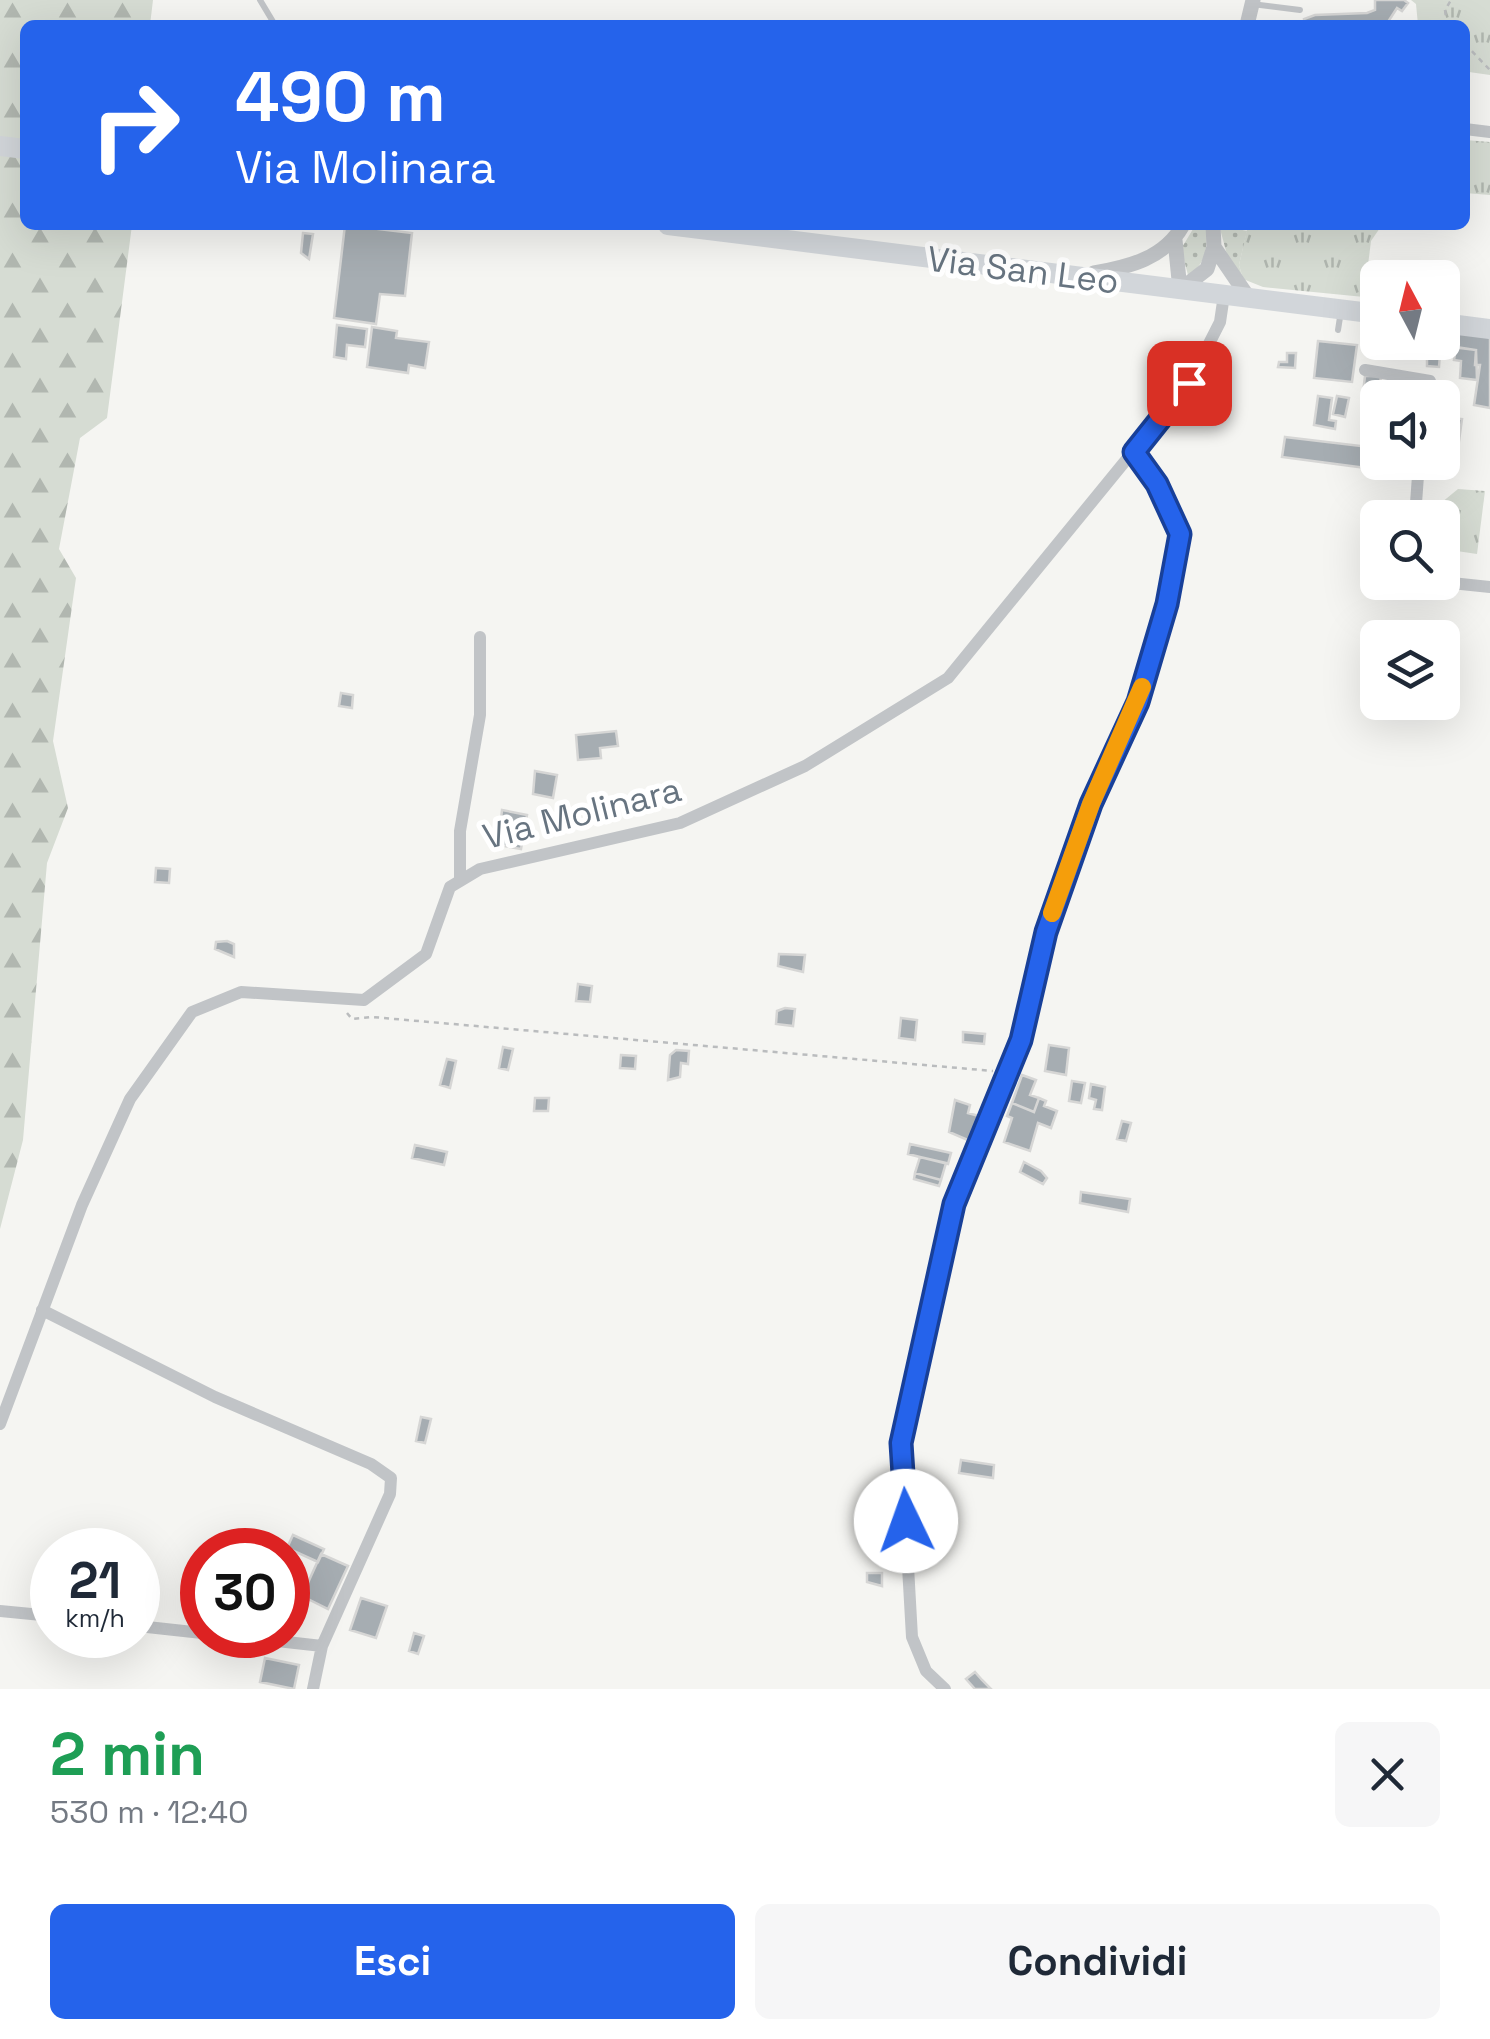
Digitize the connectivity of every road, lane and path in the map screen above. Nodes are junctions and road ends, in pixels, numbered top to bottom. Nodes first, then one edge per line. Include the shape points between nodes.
1 (1253, 2) edge
2 (1300, 10) dead end
3 (1470, 49) edge
4 (1490, 70) edge
5 (708, 230) edge
6 (1180, 230) edge
7 (1213, 230) edge
8 (1175, 240) junction
9 (1214, 246) junction
10 (1076, 276) junction
11 (1180, 290) junction
12 (1224, 295) junction
13 (1248, 297) junction
14 (1360, 316) edge
15 (1460, 325) edge
16 (1490, 329) edge
17 (1365, 370) dead end
18 (1424, 380) edge
19 (1134, 452) junction
20 (1460, 584) edge
21 (1490, 588) edge
22 (480, 637) dead end
23 (460, 881) junction
24 (348, 997) junction
25 (1009, 1072) junction
26 (42, 1310) junction
27 (0, 1424) edge
28 (0, 1611) edge
29 (30, 1614) edge
30 (310, 1645) edge
31 (322, 1646) junction
32 (313, 1689) edge
33 (945, 1689) edge

1 - 2 lane
3 - 4 path
5 - 10 main road, Via San Leo
6 - 8 street
7 - 9 street
8 - 10 street via 1152,257
8 - 11 street
9 - 11 street via 1207,269
9 - 13 street
10 - 11 main road, Via San Leo
11 - 12 main road, Via San Leo
12 - 13 main road, Via San Leo
12 - 19 street, Via Molinara via 1220,322 1189,383
13 - 14 main road, Via San Leo via 1340,319
15 - 16 main road
17 - 18 street
19 - 23 street, Via Molinara via 948,678 805,766 680,824 480,869
19 - 25 street via 1180,534 1167,604 1138,702 1091,804 1046,932
20 - 21 street
22 - 23 street via 480,715 460,831
23 - 24 street, Via Molinara via 450,887 426,954 364,1000
24 - 25 path via 352,1020
24 - 26 street, Via Molinara via 241,992 192,1012 130,1100
25 - 33 street via 954,1204 901,1443 912,1637 926,1670
26 - 27 street, Via Molinara
26 - 31 street via 391,1478 390,1494
28 - 29 street
30 - 31 street
31 - 32 street

